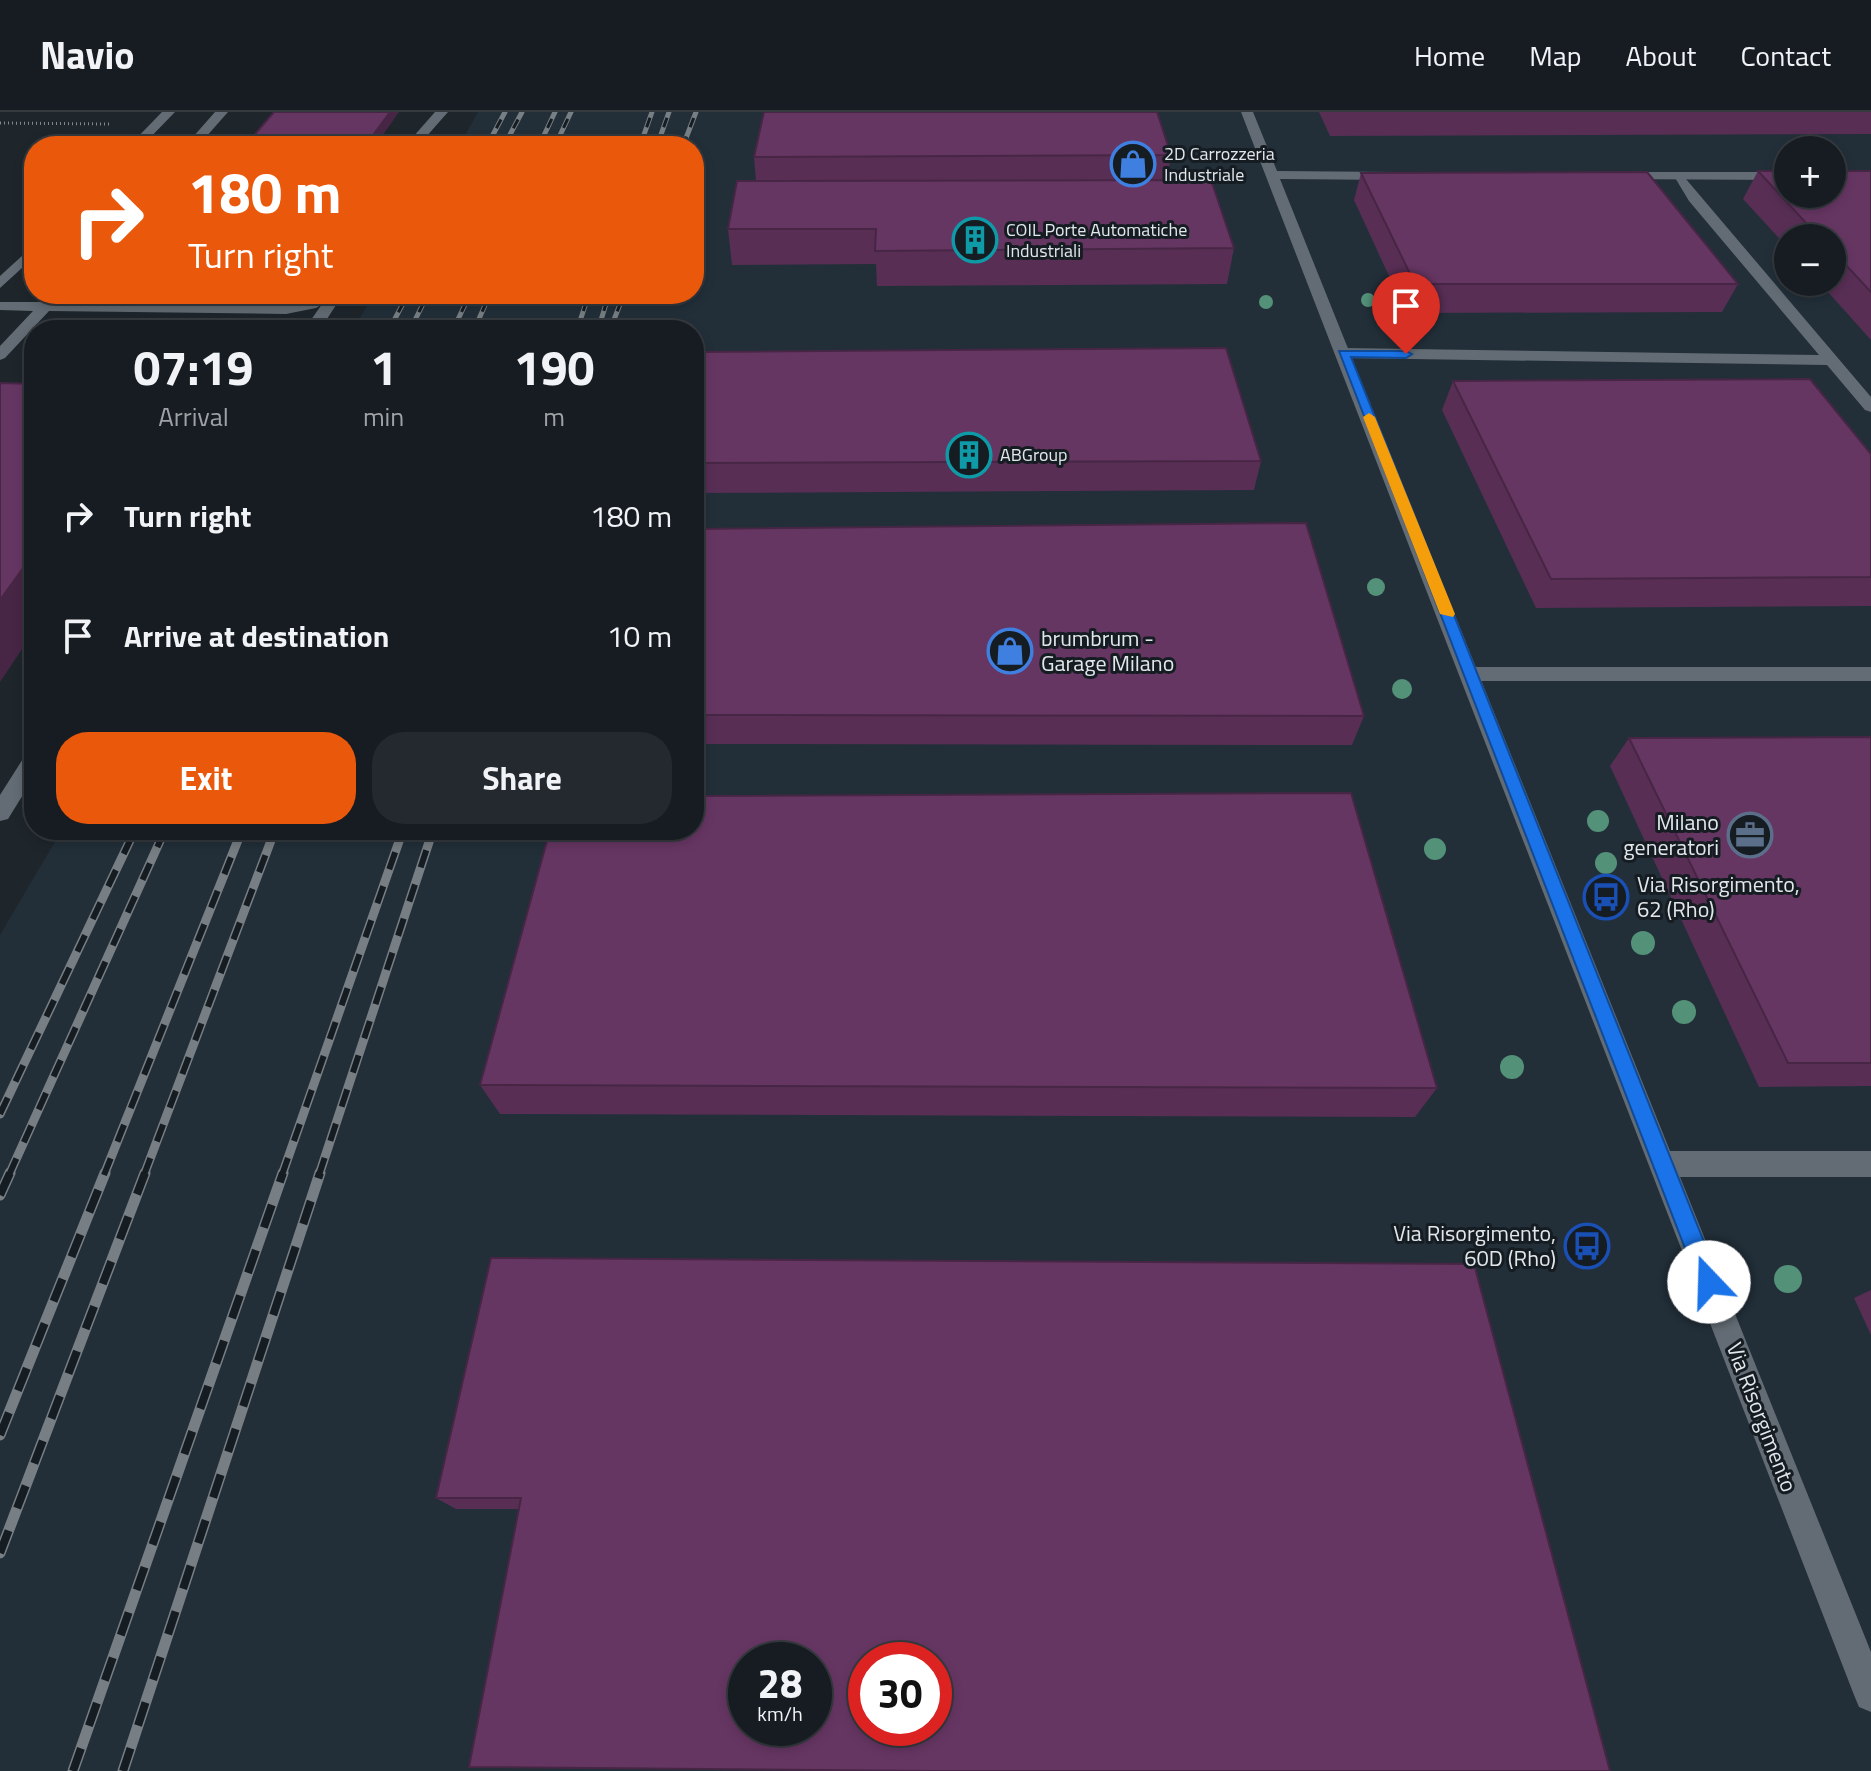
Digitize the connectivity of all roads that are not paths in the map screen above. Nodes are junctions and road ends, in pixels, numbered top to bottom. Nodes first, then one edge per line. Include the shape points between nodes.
1 (169, 112) edge
2 (222, 112) edge
3 (1247, 112) edge
4 (145, 136) edge
5 (200, 136) edge
6 (420, 136) edge
7 (433, 136) edge
8 (1272, 175) junction
9 (1403, 176) edge
10 (1603, 176) edge
11 (1680, 176) junction
12 (1774, 176) edge
13 (24, 259) edge
14 (0, 284) edge
15 (24, 303) edge
16 (46, 304) edge
17 (144, 304) edge
18 (313, 304) edge
19 (0, 306) edge
20 (32, 320) edge
21 (24, 329) edge
22 (1344, 353) junction
23 (0, 355) edge
24 (1831, 360) junction
25 (1871, 407) edge
26 (1472, 674) junction
27 (1871, 674) edge
28 (24, 776) edge
29 (0, 813) edge
30 (1662, 1164) junction
31 (1871, 1164) edge
32 (1871, 1695) edge

1 - 4 street
2 - 5 street
3 - 8 street, Via Risorgimento
6 - 7 street via 442,112
8 - 9 street
8 - 22 street, Via Risorgimento
10 - 11 street
11 - 12 street
11 - 24 street
13 - 14 street
15 - 19 street
16 - 20 street
17 - 18 street via 286,310
21 - 23 street
22 - 24 street
22 - 26 street, Via Risorgimento
24 - 25 street
26 - 27 street
26 - 30 street, Via Risorgimento
28 - 29 street
30 - 31 street
30 - 32 street, Via Risorgimento

